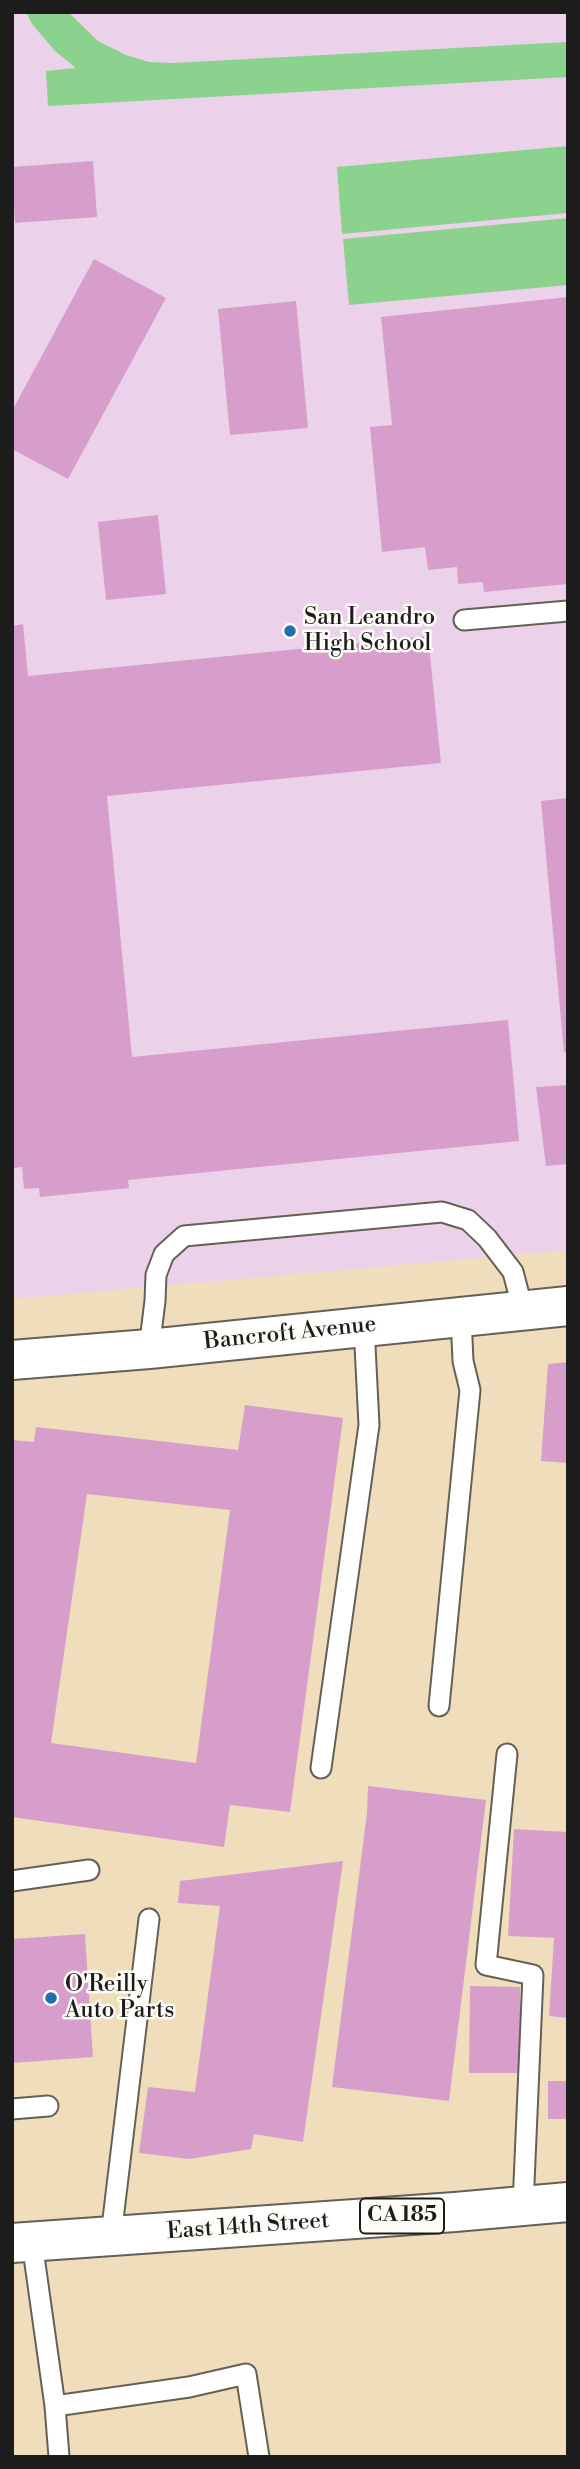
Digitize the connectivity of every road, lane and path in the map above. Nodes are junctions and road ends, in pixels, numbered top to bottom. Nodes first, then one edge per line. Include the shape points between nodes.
1 (568, 611) edge
2 (464, 620) dead end
3 (568, 1306) edge
4 (523, 1310) junction
5 (461, 1317) junction
6 (364, 1326) junction
7 (149, 1349) junction
8 (12, 1360) edge
9 (439, 1706) dead end
10 (507, 1754) dead end
11 (321, 1768) dead end
12 (89, 1870) dead end
13 (12, 1881) edge
14 (149, 1919) dead end
15 (48, 2106) dead end
16 (12, 2109) edge
17 (568, 2202) edge
18 (523, 2206) junction
19 (111, 2236) junction
20 (22, 2242) edge
21 (55, 2406) junction
22 (59, 2457) edge
23 (259, 2457) edge

1 - 2 lane
3 - 4 main road, Bancroft Avenue
4 - 5 main road, Bancroft Avenue
4 - 7 lane via 513,1272 487,1238 468,1220 442,1212 184,1236 164,1254 156,1275
5 - 6 main road, Bancroft Avenue
5 - 9 lane via 470,1390
6 - 7 main road, Bancroft Avenue
6 - 11 lane via 369,1425
7 - 8 main road, Bancroft Avenue
10 - 18 lane via 486,1965 533,1975
12 - 13 lane
14 - 19 lane
15 - 16 lane
17 - 18 main road, East 14th Street / CA 185
18 - 19 main road, East 14th Street / CA 185
19 - 20 main road, East 14th Street / CA 185
20 - 21 lane
21 - 22 lane
21 - 23 lane via 246,2374

